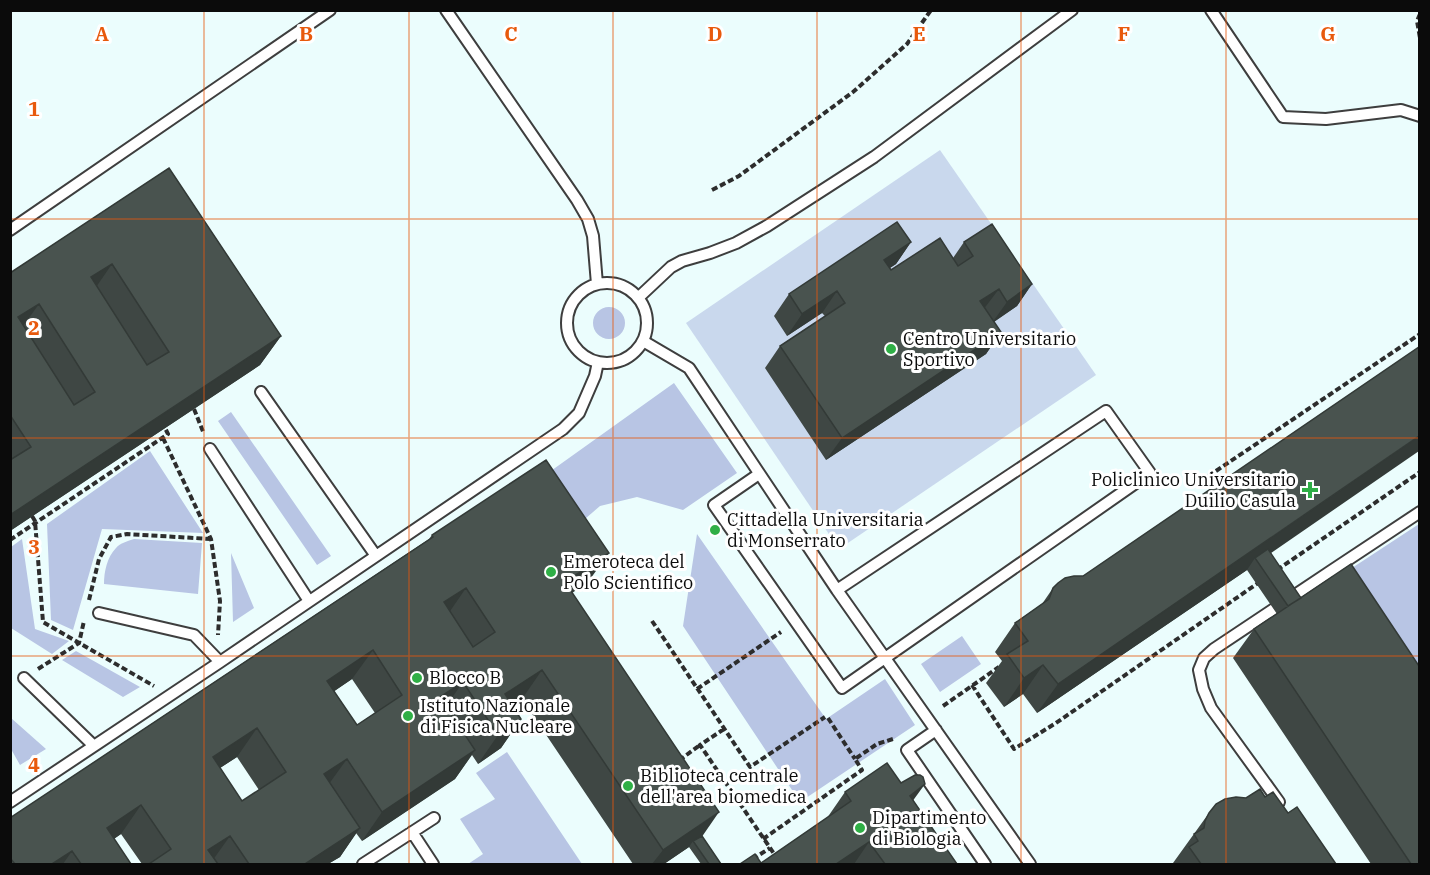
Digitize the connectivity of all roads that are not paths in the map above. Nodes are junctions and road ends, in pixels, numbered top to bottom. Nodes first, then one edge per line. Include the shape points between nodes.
1 (330, 10) edge
2 (446, 10) edge
3 (1072, 10) edge
4 (1211, 10) edge
5 (1419, 116) edge
6 (10, 230) edge
7 (597, 284) junction
8 (638, 298) junction
9 (643, 341) junction
10 (598, 362) junction
11 (261, 392) dead end
12 (210, 449) road end
13 (759, 474) junction
14 (1419, 512) edge
15 (376, 556) junction
16 (1334, 569) junction
17 (837, 590) junction
18 (1353, 597) edge
19 (309, 601) junction
20 (99, 613) dead end
21 (885, 658) junction
22 (220, 662) junction
23 (24, 678) road end
24 (936, 730) junction
25 (94, 746) junction
26 (10, 802) edge
27 (1288, 815) edge
28 (434, 818) dead end
29 (412, 832) junction
30 (363, 864) edge
31 (433, 864) edge
32 (985, 864) edge
33 (1028, 864) edge

1 - 6 lane
2 - 7 lane via 588,219
3 - 8 lane via 874,157 736,243 671,267
4 - 5 lane via 1283,117 1326,119 1401,110
7 - 8 lane via 623,286
7 - 10 lane via 575,299 567,324 576,348
8 - 9 lane via 647,315
9 - 10 lane via 624,359
9 - 13 lane via 690,368
10 - 15 lane via 579,413 568,424
11 - 15 lane
12 - 19 lane
13 - 17 lane
13 - 21 lane via 714,505 842,688
14 - 16 lane
15 - 19 lane
16 - 18 lane
16 - 27 lane via 1214,649 1199,670 1211,708
17 - 21 lane
17 - 21 lane via 1106,411 1144,464 1150,473
19 - 22 lane
20 - 22 lane via 194,634
21 - 24 lane
22 - 25 lane
23 - 25 lane
24 - 32 lane via 907,750
24 - 33 lane
25 - 26 lane
28 - 29 lane
29 - 30 lane
29 - 31 lane

